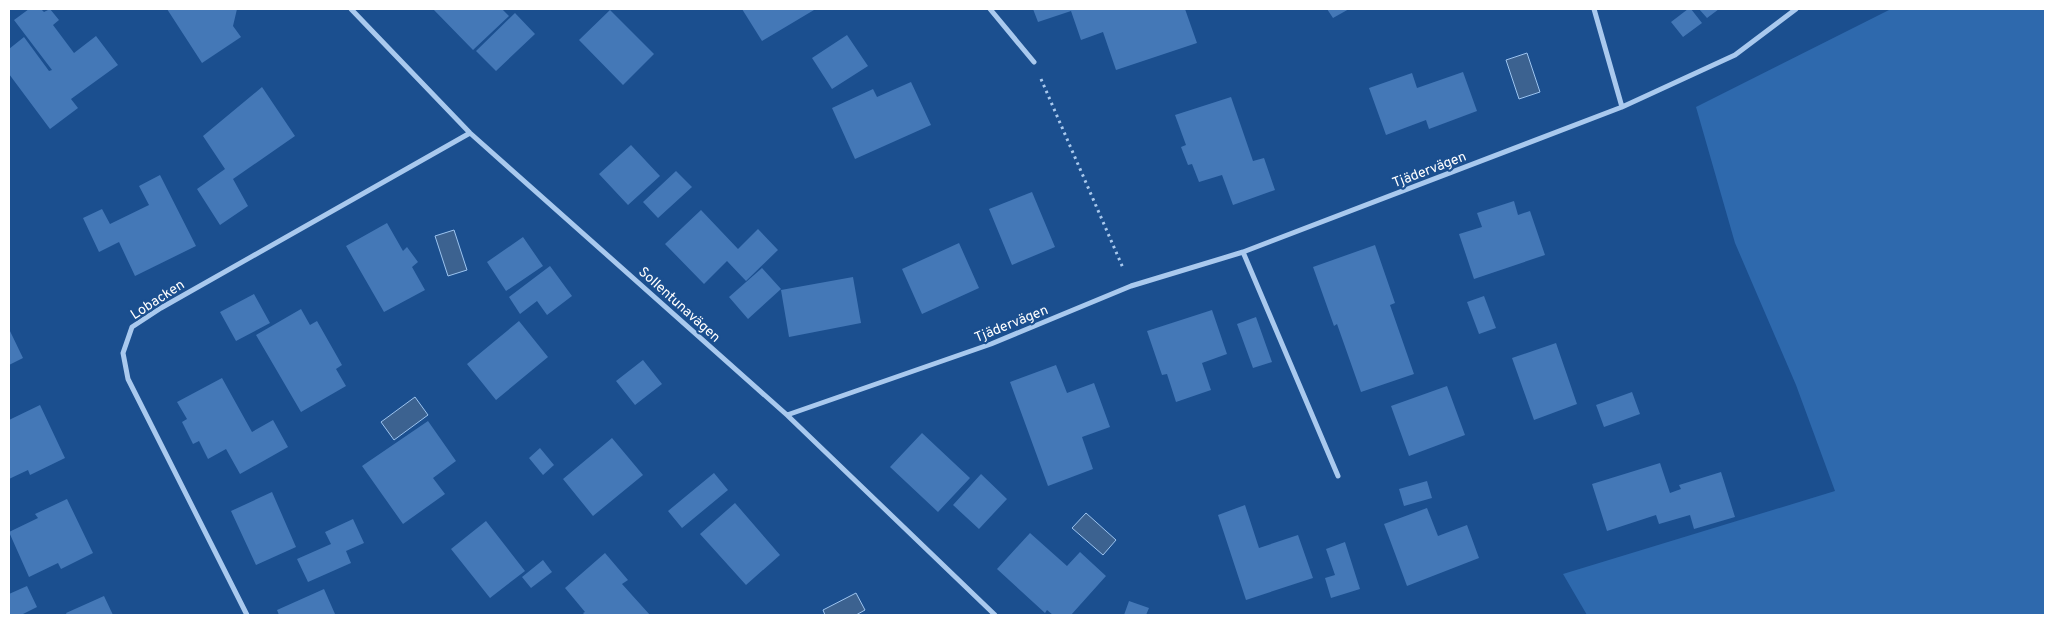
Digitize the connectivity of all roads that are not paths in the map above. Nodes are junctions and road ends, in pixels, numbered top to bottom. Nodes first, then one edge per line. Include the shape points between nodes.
1 (352, 9) edge
2 (990, 9) edge
3 (1594, 9) edge
4 (1796, 9) edge
5 (1034, 62) road end
6 (1622, 107) junction
7 (470, 133) junction
8 (1243, 252) junction
9 (787, 415) junction
10 (1338, 476) dead end
11 (247, 615) edge
12 (995, 615) edge

1 - 7 street, Sollentunavägen
2 - 5 street
3 - 6 street
4 - 6 street, Tjädervägen via 1735,55
6 - 8 street, Tjädervägen
7 - 9 street, Sollentunavägen
7 - 11 street, Lobacken via 160,308 132,327 123,353 128,379
8 - 9 street, Tjädervägen via 1131,286 991,344
8 - 10 street
9 - 12 street, Sollentunavägen

